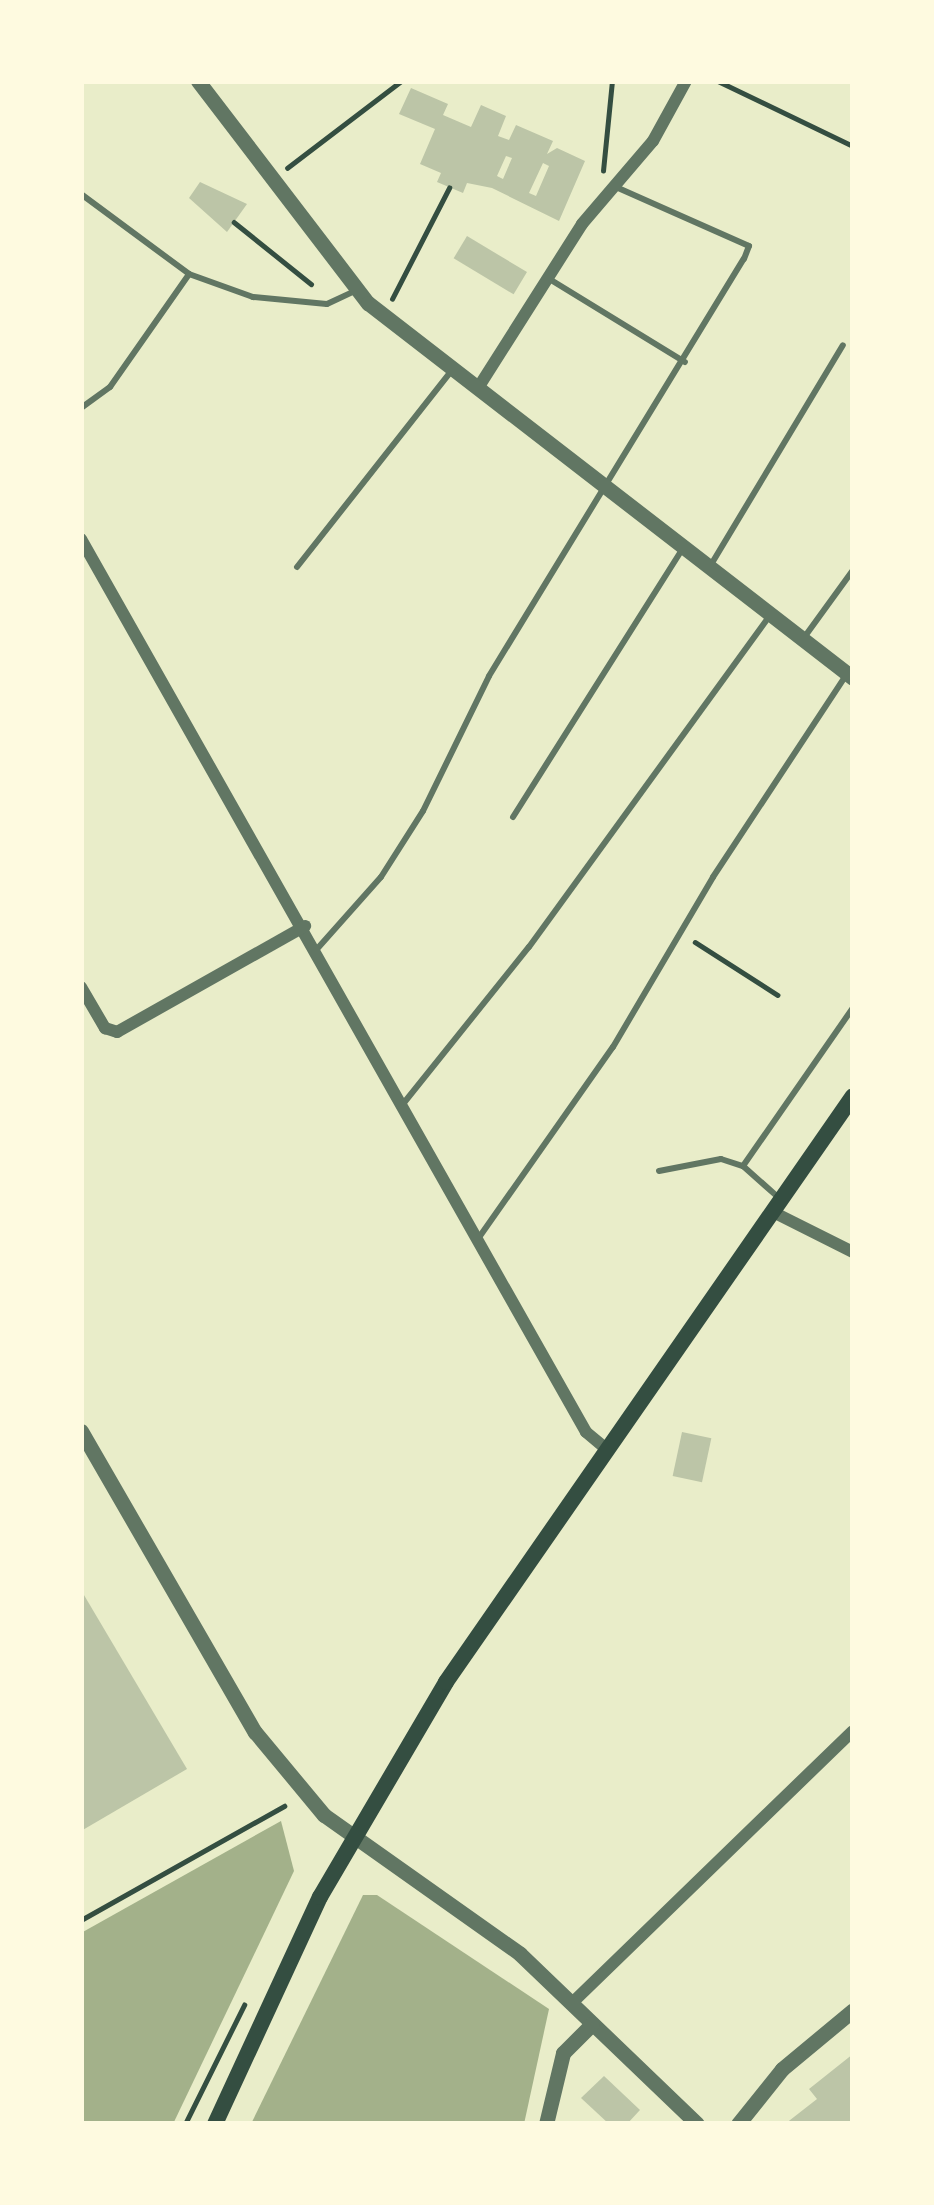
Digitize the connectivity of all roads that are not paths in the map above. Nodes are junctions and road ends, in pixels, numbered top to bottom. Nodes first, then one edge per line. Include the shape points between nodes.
1 (198, 81) edge
2 (686, 81) edge
3 (614, 186) junction
4 (81, 194) edge
5 (189, 274) junction
6 (548, 278) junction
7 (355, 291) junction
8 (843, 345) dead end
9 (685, 362) junction
10 (453, 369) junction
11 (478, 388) junction
12 (81, 408) edge
13 (607, 483) junction
14 (81, 539) edge
15 (686, 543) junction
16 (712, 563) junction
17 (297, 568) dead end
18 (853, 570) edge
19 (772, 611) junction
20 (803, 639) junction
21 (850, 676) edge
22 (513, 817) dead end
23 (305, 926) junction
24 (317, 949) junction
25 (81, 987) edge
26 (853, 1008) edge
27 (842, 1024) junction
28 (853, 1031) edge
29 (853, 1096) edge
30 (404, 1104) junction
31 (743, 1166) junction
32 (659, 1172) dead end
33 (777, 1206) junction
34 (480, 1236) junction
35 (853, 1252) edge
36 (81, 1431) edge
37 (606, 1449) junction
38 (853, 1731) edge
39 (355, 1840) junction
40 (571, 2004) junction
41 (853, 2010) edge
42 (592, 2024) junction
43 (214, 2124) edge
44 (546, 2124) edge
45 (697, 2124) edge
46 (738, 2124) edge

1 - 7 street
2 - 3 street via 653,141
3 - 6 street
3 - 9 lane via 748,247
4 - 5 lane
5 - 7 lane via 253,297 334,303
5 - 12 lane via 110,387
6 - 9 lane
6 - 11 street
7 - 10 street
8 - 16 lane
9 - 13 lane
10 - 11 street
10 - 17 lane
11 - 13 street
13 - 15 street
13 - 24 lane via 489,676 423,811 381,877
14 - 23 street
15 - 16 street
15 - 22 lane
16 - 19 street
18 - 20 lane
19 - 20 street
19 - 30 lane via 530,947
20 - 21 street
21 - 34 lane via 613,1047
23 - 24 street
23 - 25 street via 117,1032 105,1028
24 - 30 street
26 - 27 lane
27 - 28 lane
27 - 31 lane
29 - 33 main road
30 - 34 street
31 - 32 lane via 706,1157
31 - 33 lane
33 - 35 street
33 - 37 main road
34 - 37 street via 586,1432
36 - 39 street via 255,1732 323,1815
37 - 39 main road via 496,1602
38 - 40 street
39 - 40 street via 520,1954
39 - 43 main road
40 - 42 street
41 - 46 street via 782,2069
42 - 44 street via 562,2054
42 - 45 street

